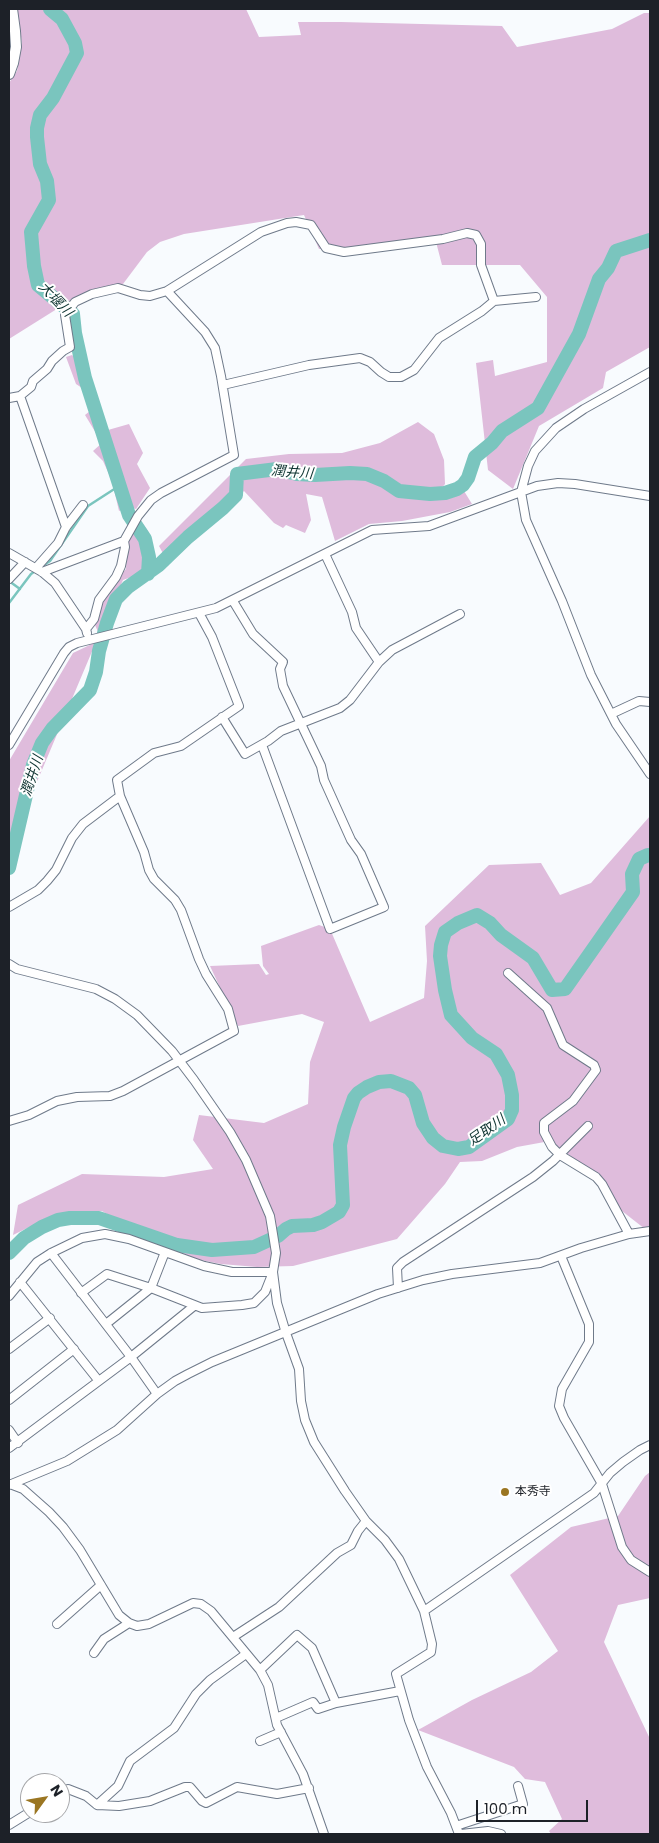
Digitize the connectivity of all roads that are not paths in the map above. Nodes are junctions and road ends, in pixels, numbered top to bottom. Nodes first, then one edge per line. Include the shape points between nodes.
1 (12, 9) edge
2 (9, 12) edge
3 (9, 74) edge
4 (166, 291) junction
5 (536, 297) dead end
6 (494, 302) junction
7 (650, 372) edge
8 (223, 385) junction
9 (20, 396) junction
10 (9, 398) edge
11 (521, 492) junction
12 (650, 496) edge
13 (83, 505) dead end
14 (66, 527) junction
15 (124, 541) junction
16 (9, 553) edge
17 (325, 554) junction
18 (25, 562) junction
19 (39, 570) junction
20 (11, 577) edge
21 (233, 601) junction
22 (199, 614) junction
23 (460, 614) dead end
24 (86, 629) junction
25 (91, 639) junction
26 (378, 662) junction
27 (650, 702) edge
28 (611, 714) junction
29 (222, 717) junction
30 (300, 722) junction
31 (9, 745) edge
32 (262, 745) junction
33 (650, 774) edge
34 (120, 796) junction
35 (9, 907) edge
36 (9, 964) edge
37 (508, 973) dead end
38 (180, 1062) junction
39 (9, 1122) edge
40 (588, 1126) dead end
41 (560, 1155) junction
42 (650, 1231) edge
43 (629, 1234) junction
44 (165, 1252) junction
45 (51, 1253) junction
46 (561, 1256) junction
47 (273, 1272) junction
48 (20, 1282) junction
49 (151, 1288) junction
50 (398, 1288) junction
51 (81, 1293) junction
52 (9, 1296) edge
53 (194, 1306) junction
54 (50, 1318) junction
55 (106, 1324) junction
56 (286, 1333) junction
57 (9, 1349) edge
58 (74, 1349) junction
59 (131, 1357) junction
60 (98, 1380) junction
61 (157, 1394) junction
62 (9, 1400) edge
63 (9, 1430) edge
64 (18, 1443) junction
65 (650, 1445) edge
66 (9, 1448) edge
67 (10, 1484) edge
68 (602, 1484) junction
69 (366, 1521) junction
70 (650, 1572) edge
71 (101, 1584) junction
72 (424, 1611) junction
73 (129, 1623) junction
74 (58, 1624) dead end
75 (233, 1637) junction
76 (94, 1653) dead end
77 (246, 1654) junction
78 (260, 1670) junction
79 (400, 1691) junction
80 (336, 1703) junction
81 (276, 1718) junction
82 (281, 1732) junction
83 (260, 1741) dead end
84 (518, 1786) dead end
85 (309, 1788) junction
86 (70, 1790) edge
87 (97, 1805) junction
88 (20, 1818) edge
89 (9, 1825) edge
90 (456, 1826) junction
91 (324, 1834) edge
92 (460, 1834) edge
93 (501, 1834) edge

1 - 2 street
1 - 3 main road via 16,47
4 - 6 street via 261,232 296,222 311,226 326,248 344,252 467,233 476,235 481,244 481,265
4 - 8 street via 205,332 215,348
4 - 9 street via 150,296 118,288 75,302 65,315 70,347
5 - 6 street
6 - 8 street via 439,338 414,370 401,377 389,376 360,358 309,365
7 - 11 street via 556,428 536,451
8 - 15 street via 234,456 161,493 138,516
9 - 10 street
9 - 14 street
11 - 12 street via 558,483
11 - 17 street via 429,526 372,530
11 - 28 street via 526,520 591,675
13 - 14 street
14 - 19 street
15 - 19 street
15 - 24 street via 122,566 99,600 94,619
16 - 18 street
17 - 21 street
17 - 26 street via 356,628
18 - 19 street
18 - 20 street
19 - 24 street via 55,583
21 - 22 street
21 - 30 street via 253,634 283,662 280,669 282,686
22 - 25 street
22 - 29 street via 212,637 239,706
23 - 26 street via 400,645
24 - 25 street
25 - 31 street via 68,647
26 - 30 street via 350,700 340,708
27 - 28 street via 639,701
28 - 33 street
29 - 32 street via 245,754
29 - 34 street via 181,746 154,753 117,780
30 - 32 street
30 - 32 street via 327,789 351,840 362,854 384,907 330,929
34 - 35 street via 83,824 47,881
34 - 38 street via 144,852 148,870 181,910 206,974 228,1009 234,1031
36 - 38 street via 17,970 96,989 115,999 137,1015
37 - 41 street via 547,1008 564,1046 594,1065 596,1070 573,1101 544,1123 544,1132
38 - 39 street via 110,1096 58,1101
38 - 47 street via 225,1124 246,1160 270,1216 276,1253
40 - 41 street
41 - 43 street via 596,1177
41 - 50 street via 533,1177 403,1262 397,1268
42 - 43 street
43 - 46 street
44 - 45 street via 105,1234 82,1238
44 - 47 street via 232,1272
44 - 49 street
45 - 48 street via 37,1262
45 - 51 street
46 - 50 street via 540,1263 423,1280
46 - 68 street via 589,1324 589,1342 562,1389 560,1406
47 - 53 street via 265,1292 254,1303
47 - 56 street via 277,1303
48 - 52 street
48 - 54 street
49 - 51 street via 107,1274
49 - 53 street
49 - 55 street
50 - 56 street
51 - 55 street
53 - 59 street
54 - 57 street
54 - 58 street
55 - 59 street
56 - 61 street via 212,1362
56 - 69 street via 300,1369 301,1401 314,1442
58 - 60 street
58 - 62 street
59 - 60 street
59 - 61 street
60 - 64 street
61 - 67 street via 117,1430 67,1461
63 - 64 street
64 - 66 street
65 - 68 street via 623,1462
67 - 71 street via 23,1489 58,1522
68 - 70 street via 622,1547 631,1560
68 - 72 street via 594,1493
69 - 72 street via 386,1540 399,1559
69 - 75 street via 351,1544 336,1553 279,1606
71 - 73 street via 119,1615
71 - 74 street
72 - 79 street via 431,1652 396,1674
73 - 75 street via 137,1626 148,1624 193,1603 202,1604
73 - 76 street via 104,1639
75 - 77 street
77 - 78 street
77 - 87 street via 196,1694 174,1728 130,1761 118,1786
78 - 80 street via 297,1635 312,1648
78 - 81 street via 270,1689
79 - 80 street
79 - 90 street via 427,1767
80 - 81 street via 318,1710 313,1702
81 - 82 street
82 - 83 street
82 - 85 street
84 - 90 street via 523,1804
85 - 87 street via 277,1794 237,1787 206,1803 190,1787 185,1787 150,1801 119,1806
85 - 91 street
86 - 87 street
88 - 89 street
90 - 92 street
92 - 93 street via 488,1831

